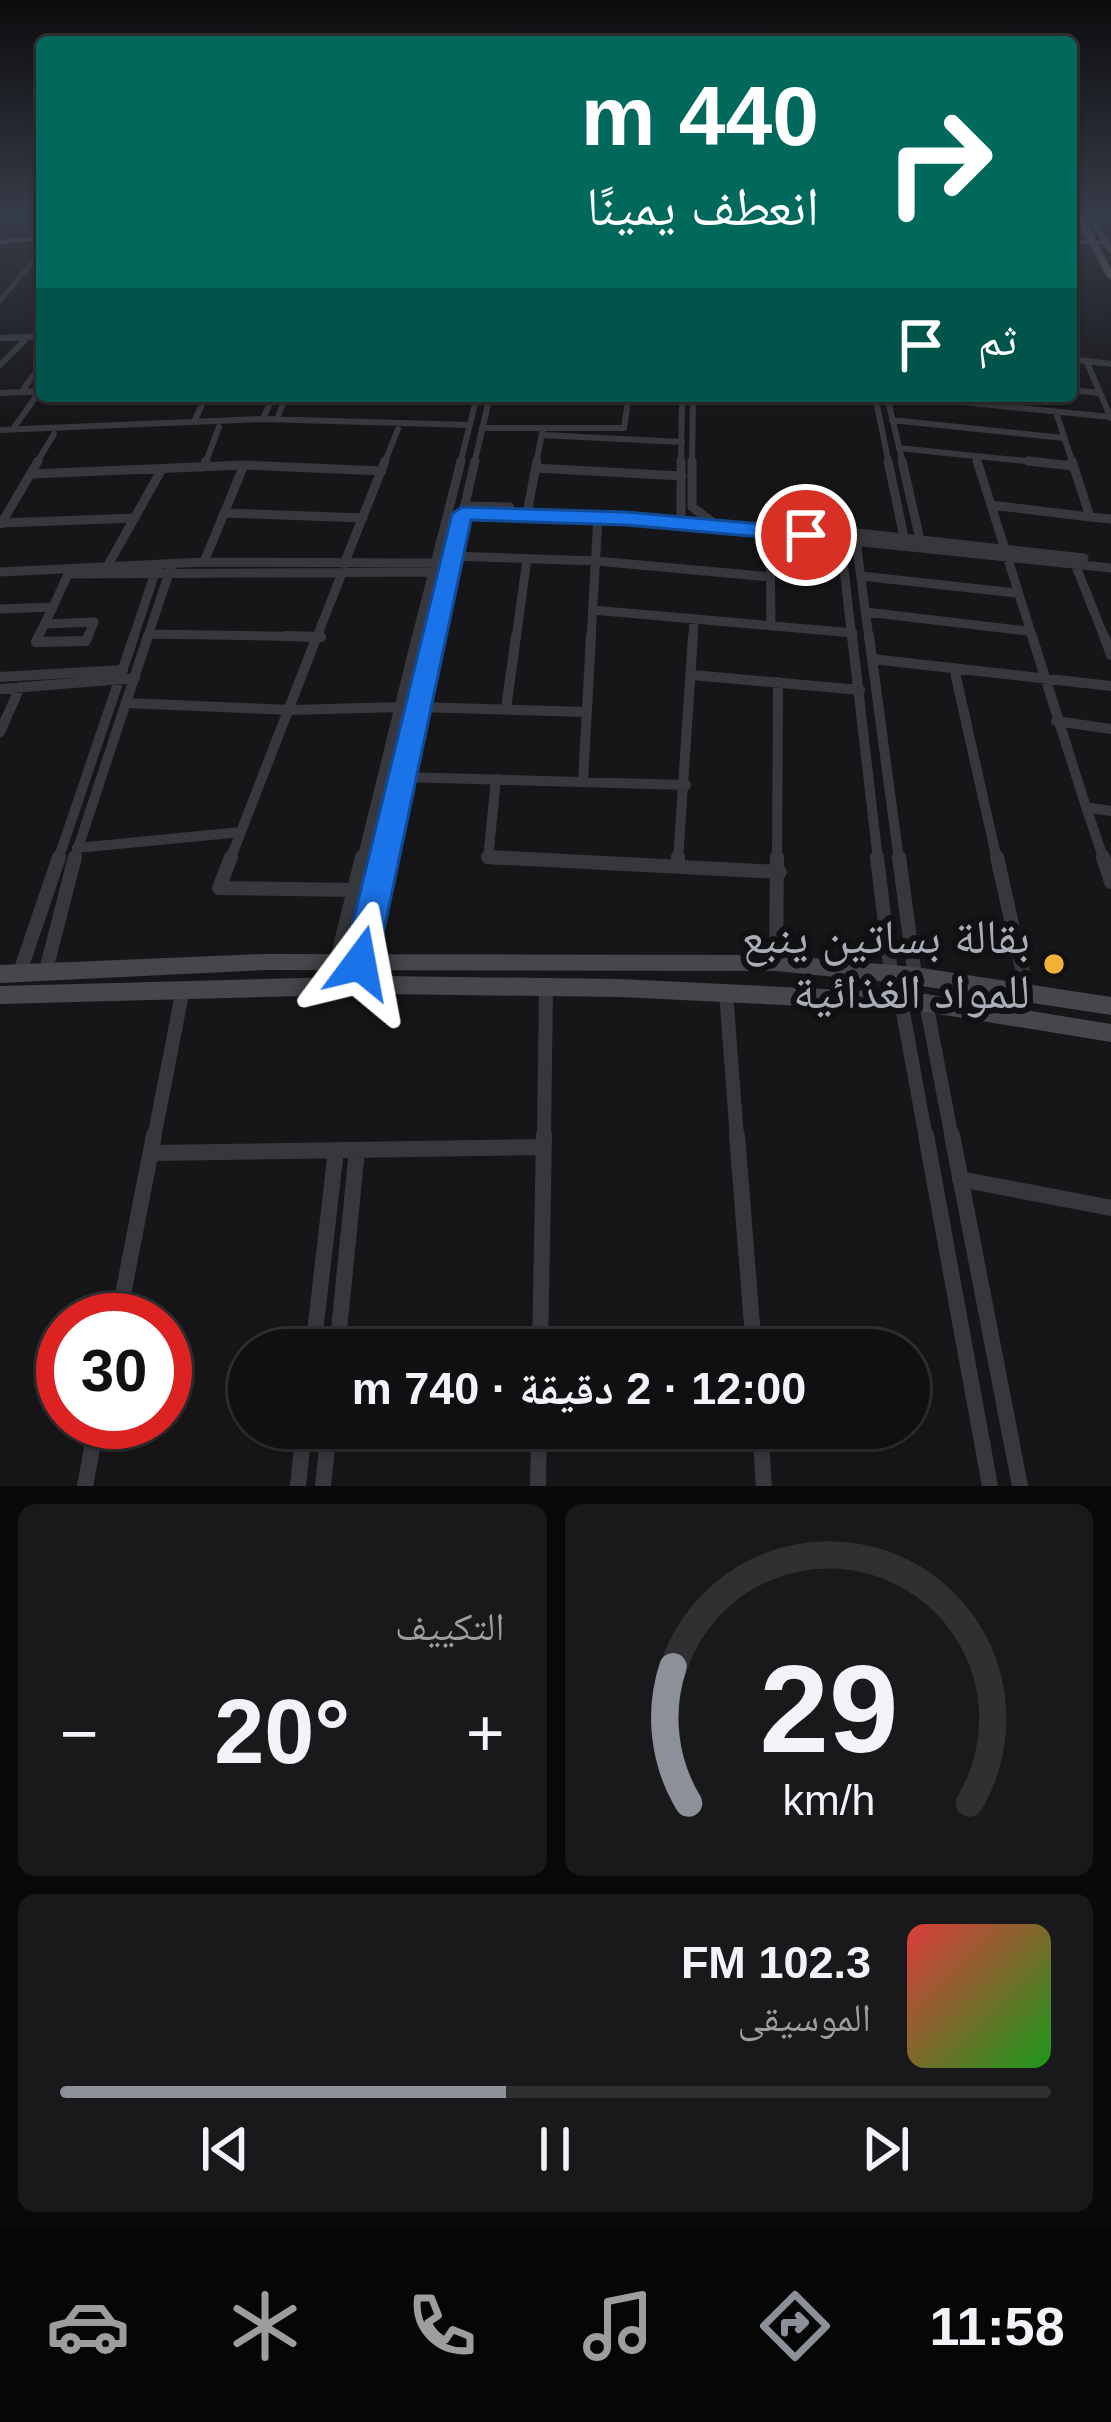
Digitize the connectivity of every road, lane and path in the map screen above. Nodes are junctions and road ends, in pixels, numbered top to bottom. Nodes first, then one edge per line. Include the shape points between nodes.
1 (0, 339) edge
2 (36, 339) edge
3 (36, 340) edge
4 (24, 341) junction
5 (1077, 363) edge
6 (1077, 363) edge
7 (0, 365) edge
8 (1088, 365) junction
9 (1111, 366) edge
10 (36, 372) edge
11 (36, 391) edge
12 (1077, 391) edge
13 (22, 392) junction
14 (0, 393) edge
15 (1100, 393) junction
16 (36, 398) edge
17 (203, 402) edge
18 (270, 402) edge
19 (284, 402) edge
20 (483, 402) edge
21 (628, 402) edge
22 (682, 402) edge
23 (693, 402) edge
24 (876, 402) edge
25 (888, 402) edge
26 (977, 402) edge
27 (1056, 412) junction
28 (1111, 418) edge
29 (263, 419) junction
30 (278, 419) junction
31 (892, 420) junction
32 (194, 422) junction
33 (219, 427) junction
34 (473, 428) junction
35 (13, 429) junction
36 (398, 429) junction
37 (543, 431) junction
38 (0, 433) edge
39 (54, 434) junction
40 (623, 434) junction
41 (1064, 438) junction
42 (682, 442) junction
43 (899, 448) junction
44 (975, 456) junction
45 (244, 465) junction
46 (1073, 466) junction
47 (204, 467) junction
48 (535, 468) junction
49 (162, 469) junction
50 (382, 472) junction
51 (31, 474) junction
52 (682, 476) junction
53 (991, 505) junction
54 (527, 508) junction
55 (463, 510) junction
56 (225, 513) junction
57 (598, 517) junction
58 (1090, 517) junction
59 (135, 518) junction
60 (363, 518) junction
61 (1111, 519) edge
62 (681, 520) junction
63 (710, 520) junction
64 (1, 525) edge
65 (770, 531) junction
66 (840, 534) junction
67 (855, 536) junction
68 (905, 541) junction
69 (921, 543) junction
70 (1004, 552) junction
71 (452, 556) junction
72 (527, 559) junction
73 (596, 561) junction
74 (205, 562) junction
75 (1075, 564) junction
76 (108, 565) junction
77 (1111, 565) edge
78 (163, 568) junction
79 (343, 568) junction
80 (433, 568) junction
81 (68, 574) junction
82 (0, 576) edge
83 (861, 576) junction
84 (771, 578) junction
85 (1016, 593) junction
86 (53, 608) junction
87 (0, 609) edge
88 (593, 610) junction
89 (866, 612) junction
90 (694, 619) junction
91 (46, 624) junction
92 (771, 626) junction
93 (1028, 631) junction
94 (853, 633) junction
95 (151, 634) junction
96 (321, 637) junction
97 (1111, 655) edge
98 (872, 659) junction
99 (954, 668) junction
100 (136, 673) junction
101 (692, 674) junction
102 (119, 675) junction
103 (0, 677) edge
104 (1043, 678) junction
105 (778, 682) junction
106 (1111, 686) edge
107 (0, 688) edge
108 (20, 688) junction
109 (860, 690) junction
110 (126, 703) junction
111 (399, 707) junction
112 (418, 707) junction
113 (291, 710) junction
114 (506, 710) junction
115 (587, 712) junction
116 (1057, 721) junction
117 (1111, 729) edge
118 (0, 732) edge
119 (402, 777) junction
120 (496, 779) junction
121 (583, 781) junction
122 (686, 785) junction
123 (1086, 807) junction
124 (1111, 811) edge
125 (242, 832) junction
126 (77, 848) junction
127 (676, 866) junction
128 (779, 872) junction
129 (1111, 882) edge
130 (354, 890) junction
131 (336, 963) junction
132 (360, 963) junction
133 (776, 963) junction
134 (46, 970) junction
135 (10, 973) edge
136 (891, 973) junction
137 (915, 976) junction
138 (546, 987) junction
139 (183, 989) junction
140 (1027, 991) junction
141 (726, 993) junction
142 (0, 995) edge
143 (901, 1001) junction
144 (926, 1003) junction
145 (1111, 1006) edge
146 (1111, 1033) edge
147 (543, 1148) junction
148 (336, 1150) junction
149 (357, 1150) junction
150 (151, 1153) junction
151 (960, 1179) junction
152 (1111, 1208) edge
153 (123, 1293) edge
154 (315, 1329) edge
155 (339, 1329) edge
156 (540, 1329) edge
157 (752, 1329) edge
158 (93, 1449) edge
159 (302, 1449) edge
160 (327, 1449) edge
161 (539, 1449) edge
162 (761, 1449) edge
163 (85, 1486) edge
164 (298, 1486) edge
165 (323, 1486) edge
166 (538, 1486) edge
167 (764, 1486) edge
168 (989, 1486) edge
169 (1020, 1486) edge

1 - 2 street
1 - 4 street
3 - 4 street
4 - 7 street
5 - 8 street
6 - 9 street
8 - 9 street
8 - 15 street
10 - 13 street
11 - 13 street
12 - 15 street
13 - 14 street
15 - 28 street
16 - 35 street
17 - 32 street
18 - 29 street
19 - 30 street
20 - 34 street
21 - 40 street
22 - 42 street
23 - 63 street via 692,507
24 - 68 street
25 - 31 street
26 - 27 street
27 - 28 street
27 - 41 street
29 - 30 street
29 - 32 street
30 - 34 street
31 - 41 street
31 - 43 street
32 - 35 street
33 - 36 street
33 - 39 street
33 - 47 street
34 - 36 street
34 - 37 street
34 - 55 street
34 - 80 street
35 - 38 street
36 - 50 street
37 - 40 street
37 - 48 street
38 - 39 street
39 - 51 street
40 - 42 street
41 - 46 street
42 - 52 street
43 - 44 street
43 - 69 street
44 - 46 street
44 - 53 street
45 - 47 street
45 - 50 street
45 - 56 street
46 - 58 street
47 - 49 street
48 - 52 street
48 - 54 street
49 - 51 street
49 - 59 street
50 - 60 street
51 - 64 street
52 - 62 street
53 - 58 street
53 - 70 street
54 - 55 street
54 - 62 street
55 - 57 street
55 - 71 street
56 - 60 street
56 - 74 street
57 - 62 street
57 - 73 street
58 - 61 street
59 - 64 street
59 - 76 street
60 - 79 street
62 - 63 street
62 - 65 street
63 - 66 street
65 - 66 street
65 - 84 street
66 - 67 street
66 - 94 street
67 - 68 street
67 - 83 street
68 - 69 street
69 - 70 street
70 - 75 street
70 - 77 street
70 - 85 street
71 - 72 street
71 - 112 street
72 - 73 street
72 - 114 street
73 - 84 street
73 - 88 street
74 - 78 street
74 - 79 street
75 - 77 street
75 - 97 street
76 - 78 street
76 - 82 street
78 - 79 street
78 - 81 street
78 - 95 street
78 - 102 street
79 - 80 street
79 - 96 street
80 - 111 street
81 - 82 street
81 - 86 street
83 - 85 street
83 - 89 street
84 - 92 street
85 - 93 street
86 - 87 street
86 - 91 street
88 - 90 street
88 - 115 street
89 - 93 street
89 - 98 street
90 - 92 street
90 - 101 street
91 - 91 street via 36,642 86,641 94,622
92 - 94 street
93 - 104 street
94 - 109 street
95 - 96 street
95 - 100 street
96 - 113 street
98 - 99 street
98 - 137 street
99 - 104 street
99 - 140 street
100 - 102 street
100 - 110 street
101 - 105 street
101 - 122 street
102 - 103 street
102 - 108 street
102 - 135 street
104 - 106 street
104 - 116 street
105 - 109 street
105 - 128 street
107 - 108 street
108 - 118 street
109 - 136 street
110 - 113 street
110 - 126 street
111 - 113 street
111 - 130 street
112 - 114 street
112 - 119 street
113 - 125 street
114 - 115 street
115 - 121 street
116 - 117 street
116 - 123 street
119 - 120 street
119 - 132 street
120 - 121 street
120 - 127 street via 488,859
121 - 122 street
122 - 127 street
123 - 124 street
123 - 129 street
125 - 126 street
125 - 130 street via 219,888
126 - 134 street
127 - 128 street
128 - 133 street
130 - 131 street
131 - 132 main road
131 - 134 main road
132 - 133 main road
133 - 136 main road
134 - 135 main road
136 - 137 main road
137 - 140 main road
138 - 139 main road
138 - 141 main road
138 - 147 street
139 - 142 main road
139 - 150 street
140 - 145 main road
141 - 143 main road
141 - 157 street
143 - 144 main road
143 - 168 street
144 - 146 main road
144 - 151 street
147 - 149 street
147 - 156 street
148 - 149 street
148 - 150 street
148 - 154 street
149 - 155 street
150 - 153 street
151 - 152 street
151 - 169 street
158 - 163 street
159 - 164 street
160 - 165 street
161 - 166 street
162 - 167 street

